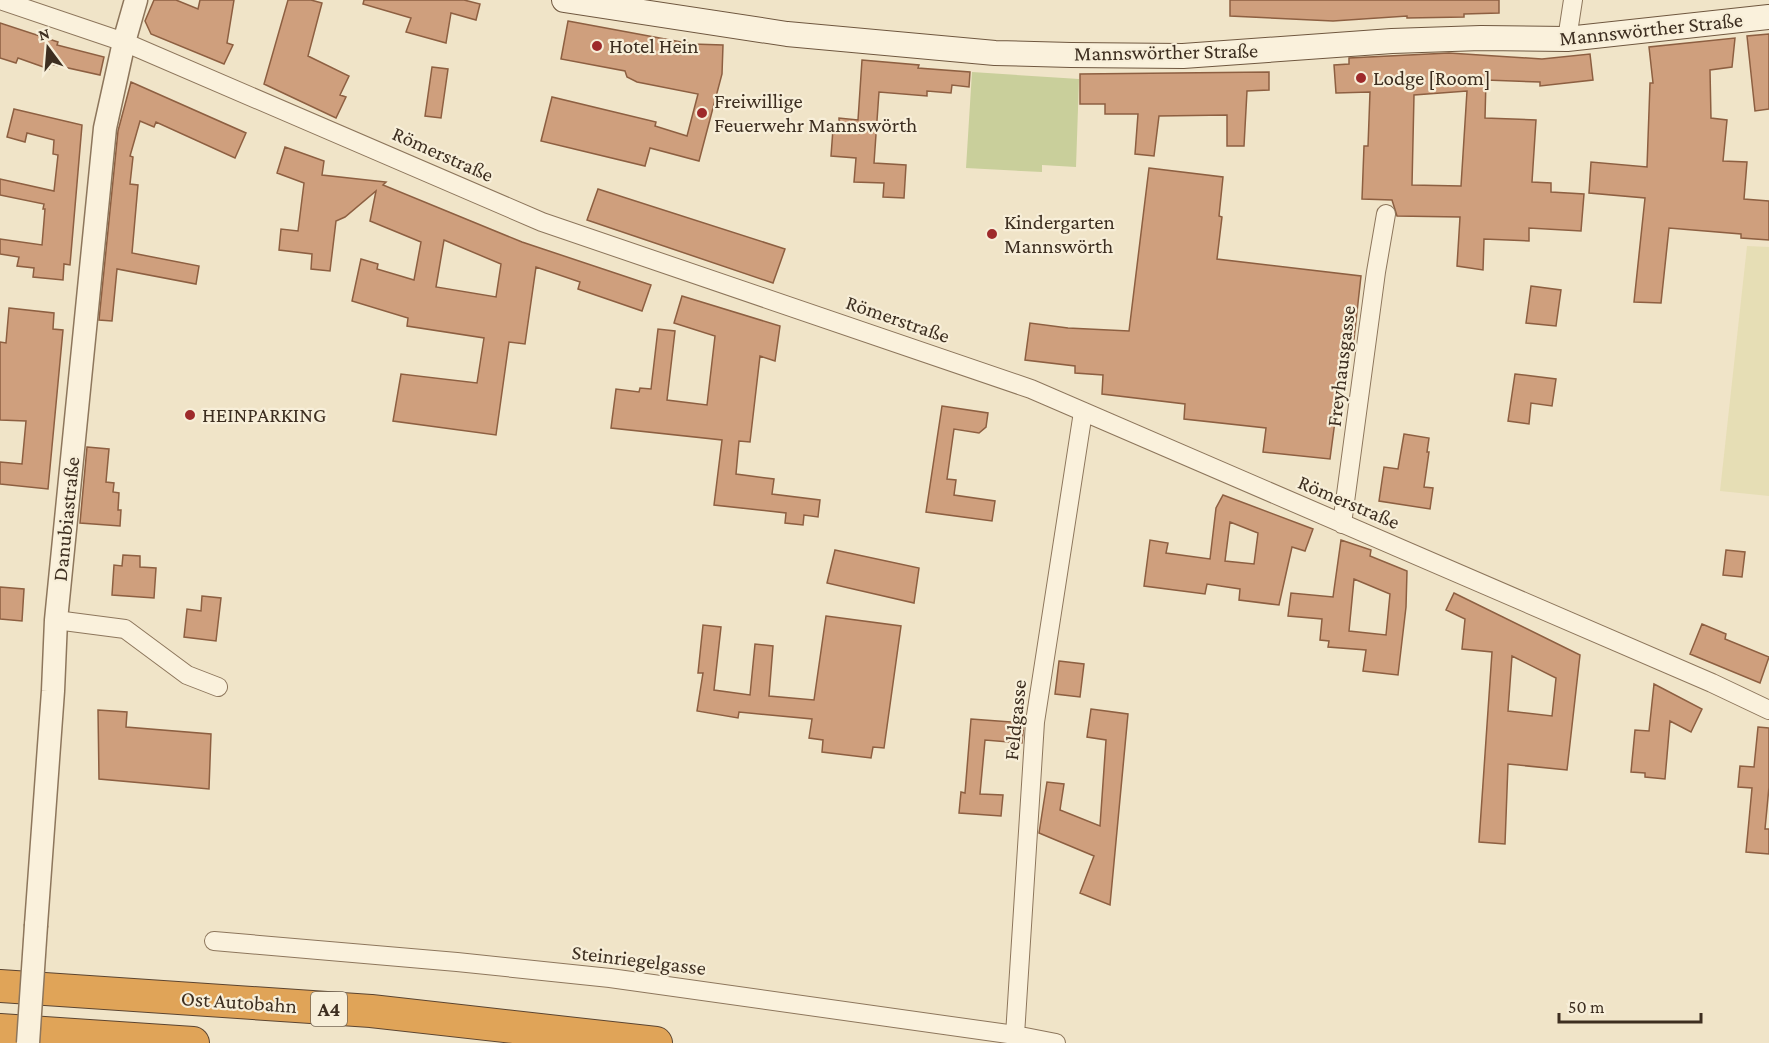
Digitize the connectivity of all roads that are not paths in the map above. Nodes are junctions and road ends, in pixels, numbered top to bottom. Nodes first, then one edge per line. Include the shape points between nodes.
1 (0, 0) edge
2 (136, 0) edge
3 (564, 0) edge
4 (1573, 0) edge
5 (1769, 16) edge
6 (1567, 39) junction
7 (124, 42) junction
8 (1386, 214) dead end
9 (1083, 412) junction
10 (1342, 524) junction
11 (56, 620) junction
12 (218, 687) dead end
13 (1769, 710) edge
14 (214, 941) dead end
15 (0, 986) edge
16 (0, 1030) edge
17 (1015, 1035) junction
18 (28, 1043) edge
19 (193, 1043) edge
20 (656, 1043) edge
21 (1056, 1043) edge

1 - 7 street, Römerstraße
2 - 7 street, Danubiastraße
3 - 6 main road, Mannswörther Straße via 787,34 995,53 1183,56 1392,41
4 - 6 street
5 - 6 main road, Mannswörther Straße
7 - 9 street, Römerstraße via 542,222 1031,389
7 - 11 street, Danubiastraße via 105,128
8 - 10 street, Freyhausgasse
9 - 10 street, Römerstraße
9 - 17 street, Feldgasse via 1035,722
10 - 13 street, Römerstraße
11 - 12 street via 125,629 187,675
11 - 18 street, Danubiastraße, bridge
14 - 17 street, Steinriegelgasse via 610,978
15 - 20 highway, Ost Autobahn / A4 via 371,1011
16 - 19 highway, Ost Autobahn
17 - 21 street, Steinriegelgasse

